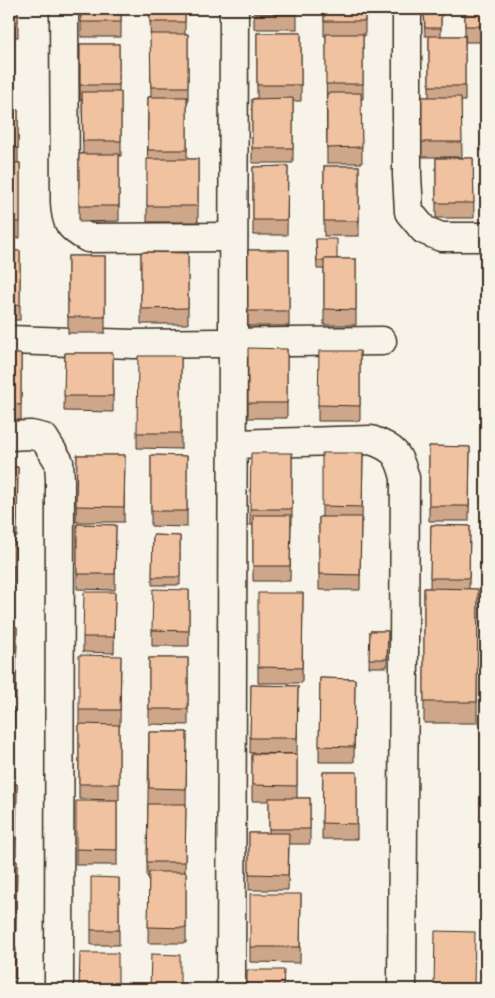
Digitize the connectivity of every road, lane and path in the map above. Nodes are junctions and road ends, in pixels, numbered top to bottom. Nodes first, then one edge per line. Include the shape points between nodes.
1 (64, 9) edge
2 (234, 9) edge
3 (407, 9) edge
4 (233, 237) junction
5 (486, 237) edge
6 (9, 340) edge
7 (382, 341) dead end
8 (233, 342) junction
9 (9, 436) edge
10 (232, 444) junction
11 (59, 989) edge
12 (231, 989) edge
13 (402, 989) edge

1 - 4 street via 64,202 72,230 88,238
2 - 4 street
3 - 5 street via 410,212 424,230 441,237
4 - 8 street
6 - 8 street via 134,344
7 - 8 street
8 - 10 street
9 - 11 street via 44,438 59,462
10 - 12 street
10 - 13 street via 371,440 388,445 400,459 406,478

